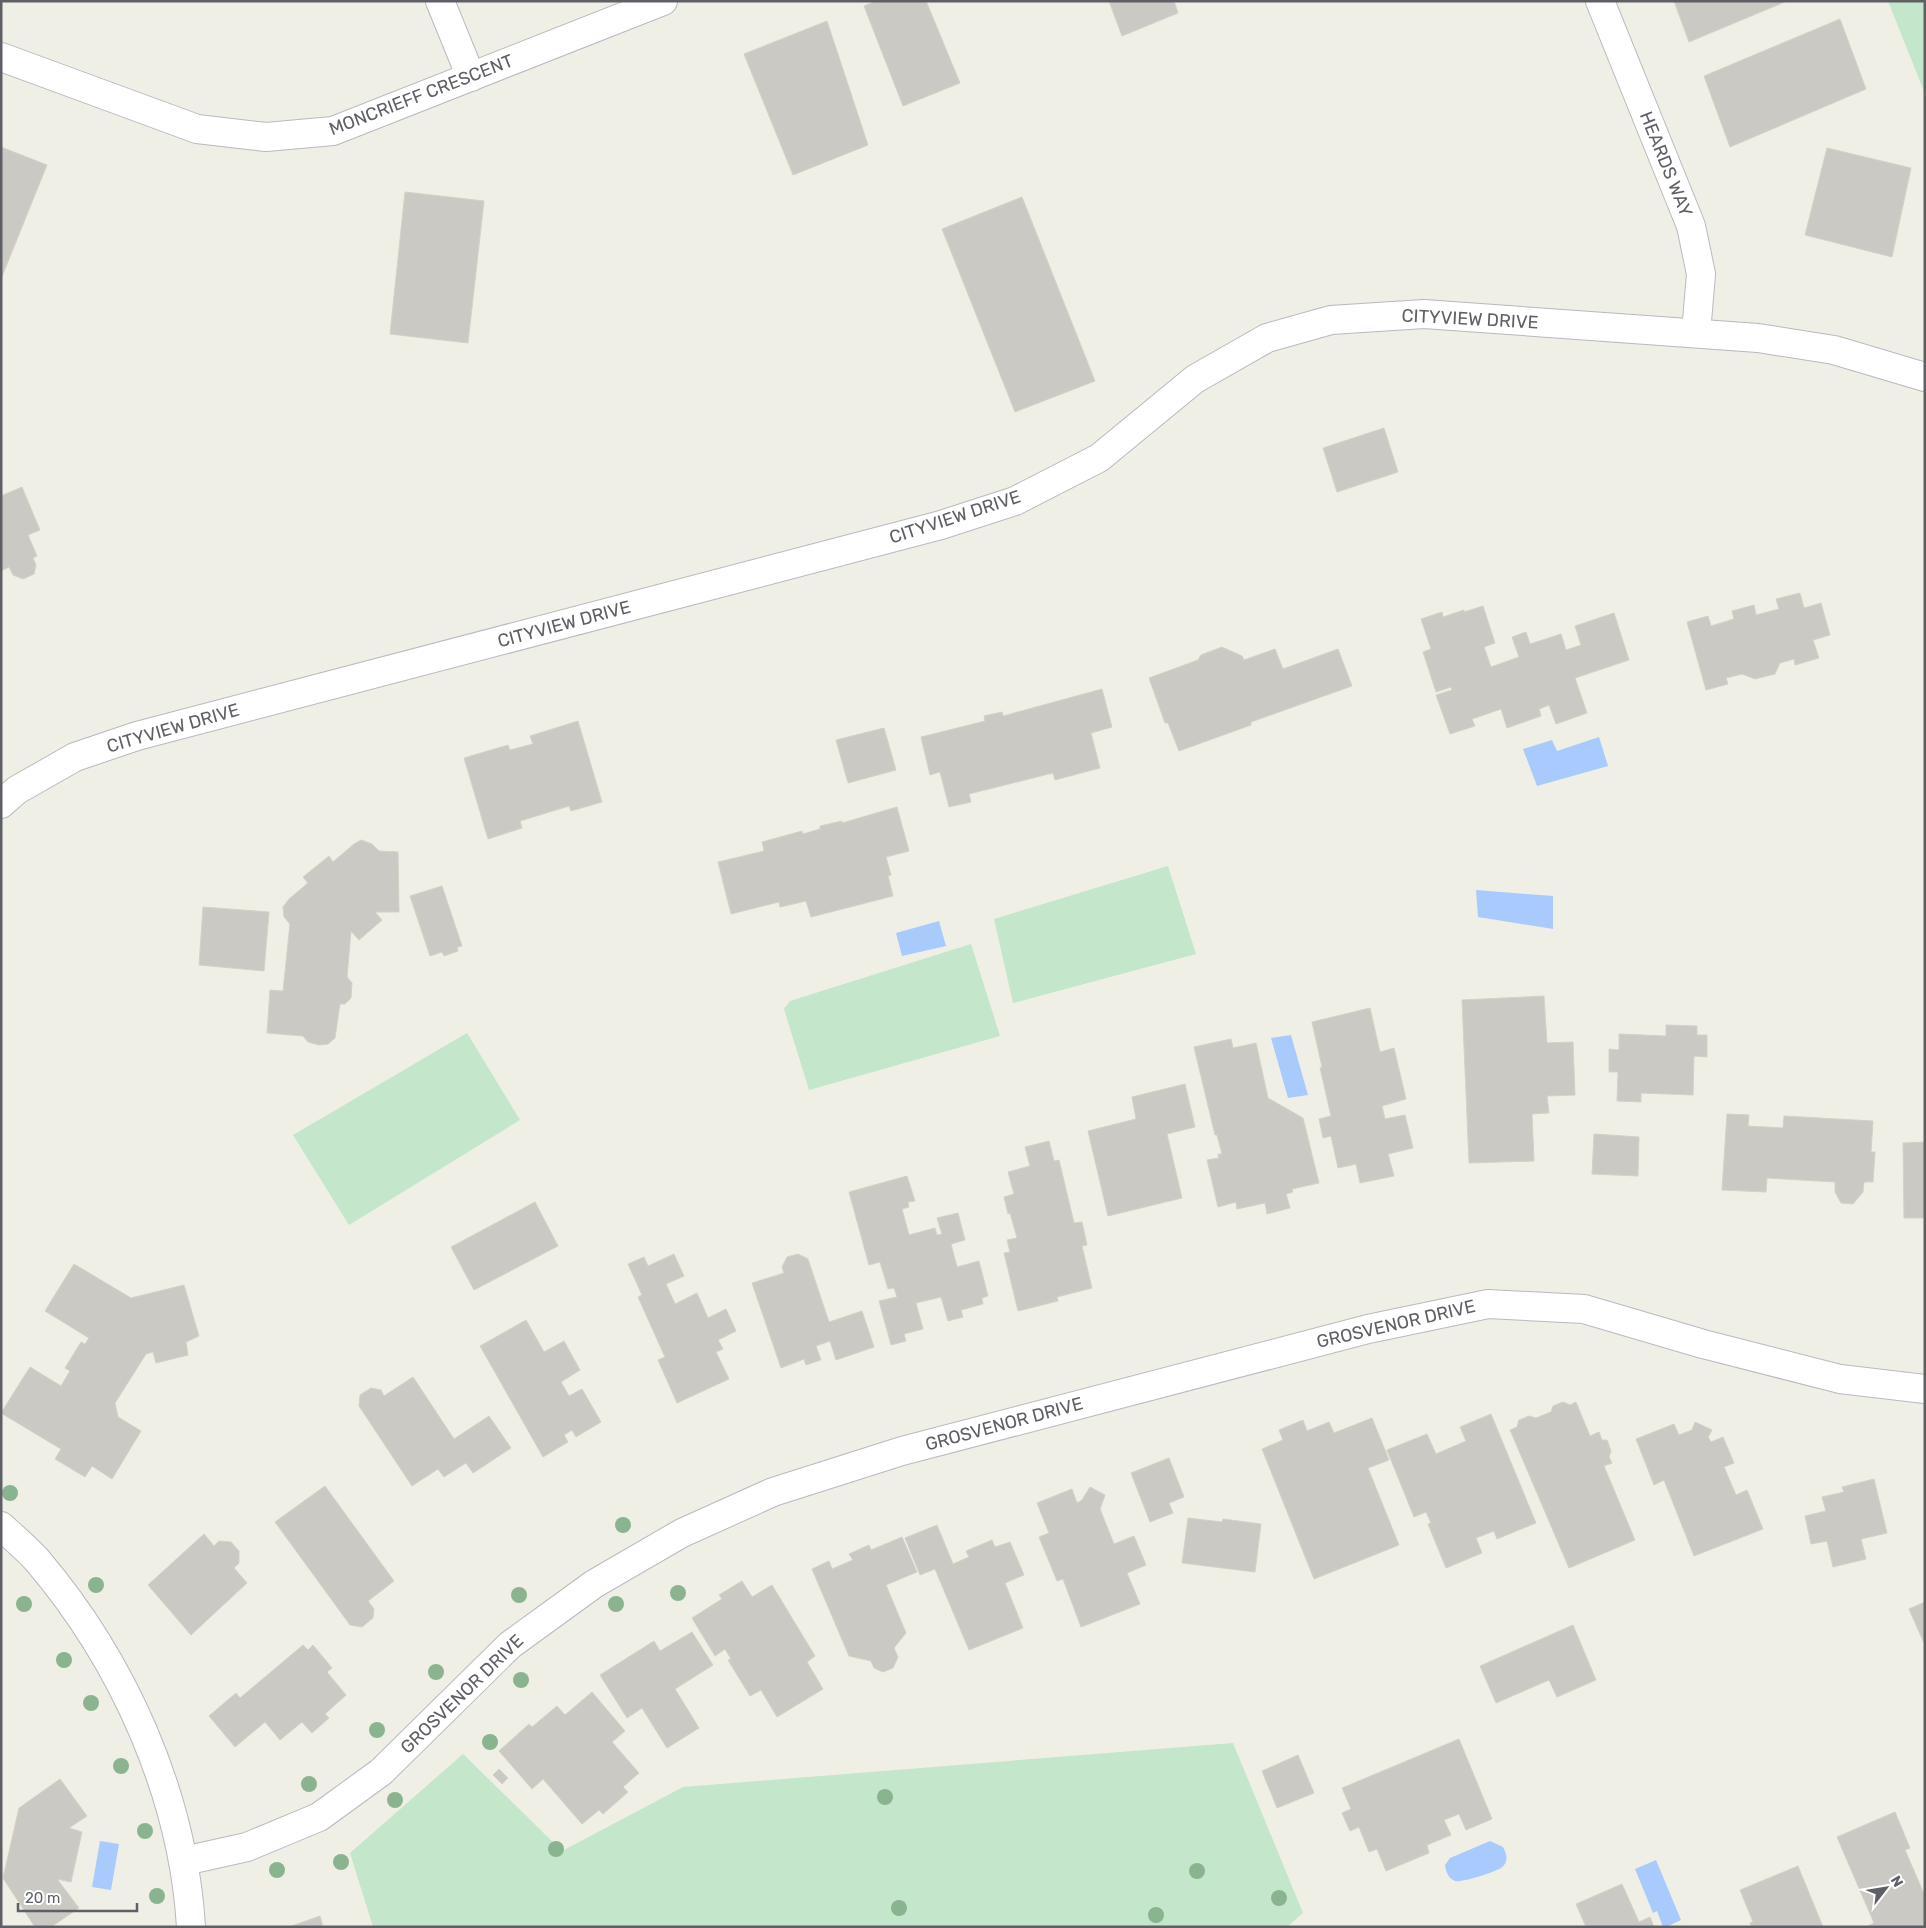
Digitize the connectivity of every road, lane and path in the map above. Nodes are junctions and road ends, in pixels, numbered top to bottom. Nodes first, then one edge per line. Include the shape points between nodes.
1 (440, 1) edge
2 (664, 1) edge
3 (1600, 1) edge
4 (1, 57) edge
5 (471, 77) junction
6 (1696, 333) junction
7 (1925, 377) edge
8 (1, 804) edge
9 (1925, 1389) edge
10 (1, 1526) edge
11 (184, 1861) junction
12 (191, 1927) edge

1 - 5 street
2 - 5 street, MONCRIEFF CRESCENT
3 - 6 street, HEARDS WAY via 1691,226 1701,274
4 - 5 street, MONCRIEFF CRESCENT via 197,129 266,137 333,132
6 - 7 street, CITYVIEW DRIVE via 1758,338 1834,350
6 - 8 street, CITYVIEW DRIVE via 1424,314 1331,320 1268,338 1243,352 1195,380 1099,458 1015,501 941,525 137,736 75,757 17,790
9 - 11 street, GROSVENOR DRIVE via 1840,1379 1584,1309 1488,1304 1368,1328 902,1451 773,1492 682,1533 594,1584 510,1644 381,1772 319,1817 247,1847
10 - 11 street via 36,1559 89,1629 134,1709 167,1796
11 - 12 street

